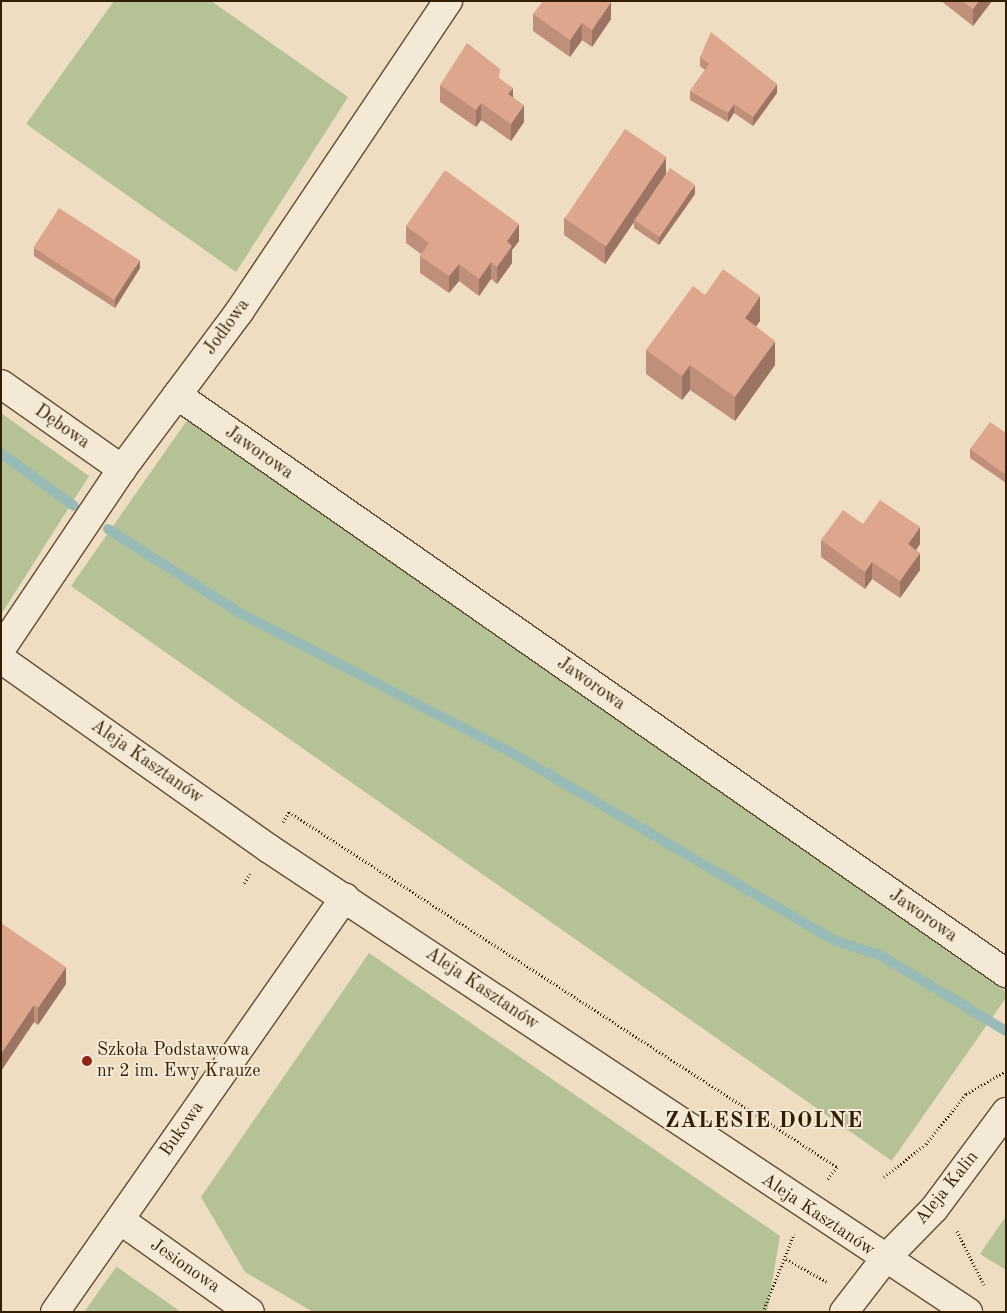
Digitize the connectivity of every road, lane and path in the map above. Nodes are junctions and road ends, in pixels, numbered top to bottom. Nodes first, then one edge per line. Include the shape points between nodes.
1 (448, 1) edge
2 (1, 384) edge
3 (177, 395) junction
4 (122, 469) junction
5 (1, 649) edge
6 (1, 659) edge
7 (290, 812) dead end
8 (345, 897) junction
9 (1006, 973) edge
10 (1006, 1071) edge
11 (1006, 1112) edge
12 (837, 1167) dead end
13 (884, 1177) dead end
14 (120, 1220) junction
15 (952, 1223) dead end
16 (796, 1224) dead end
17 (884, 1260) junction
18 (986, 1289) dead end
19 (54, 1312) edge
20 (250, 1312) edge
21 (763, 1312) edge
22 (844, 1312) edge
23 (968, 1312) edge

1 - 3 street, Jodłowa via 239,312
2 - 4 street, Dębowa
3 - 4 street, Jodłowa
3 - 9 street, Jaworowa
4 - 5 street, Jodłowa
6 - 8 street, Aleja Kasztanów
7 - 12 path
8 - 14 street, Bukowa
8 - 17 street, Aleja Kasztanów
10 - 13 path via 966,1094 926,1144
11 - 17 street, Aleja Kalin via 934,1209
14 - 19 street, Bukowa
14 - 20 street, Jesionowa
15 - 18 path
16 - 21 path
17 - 22 street, Aleja Kalin
17 - 23 street, Aleja Kasztanów

